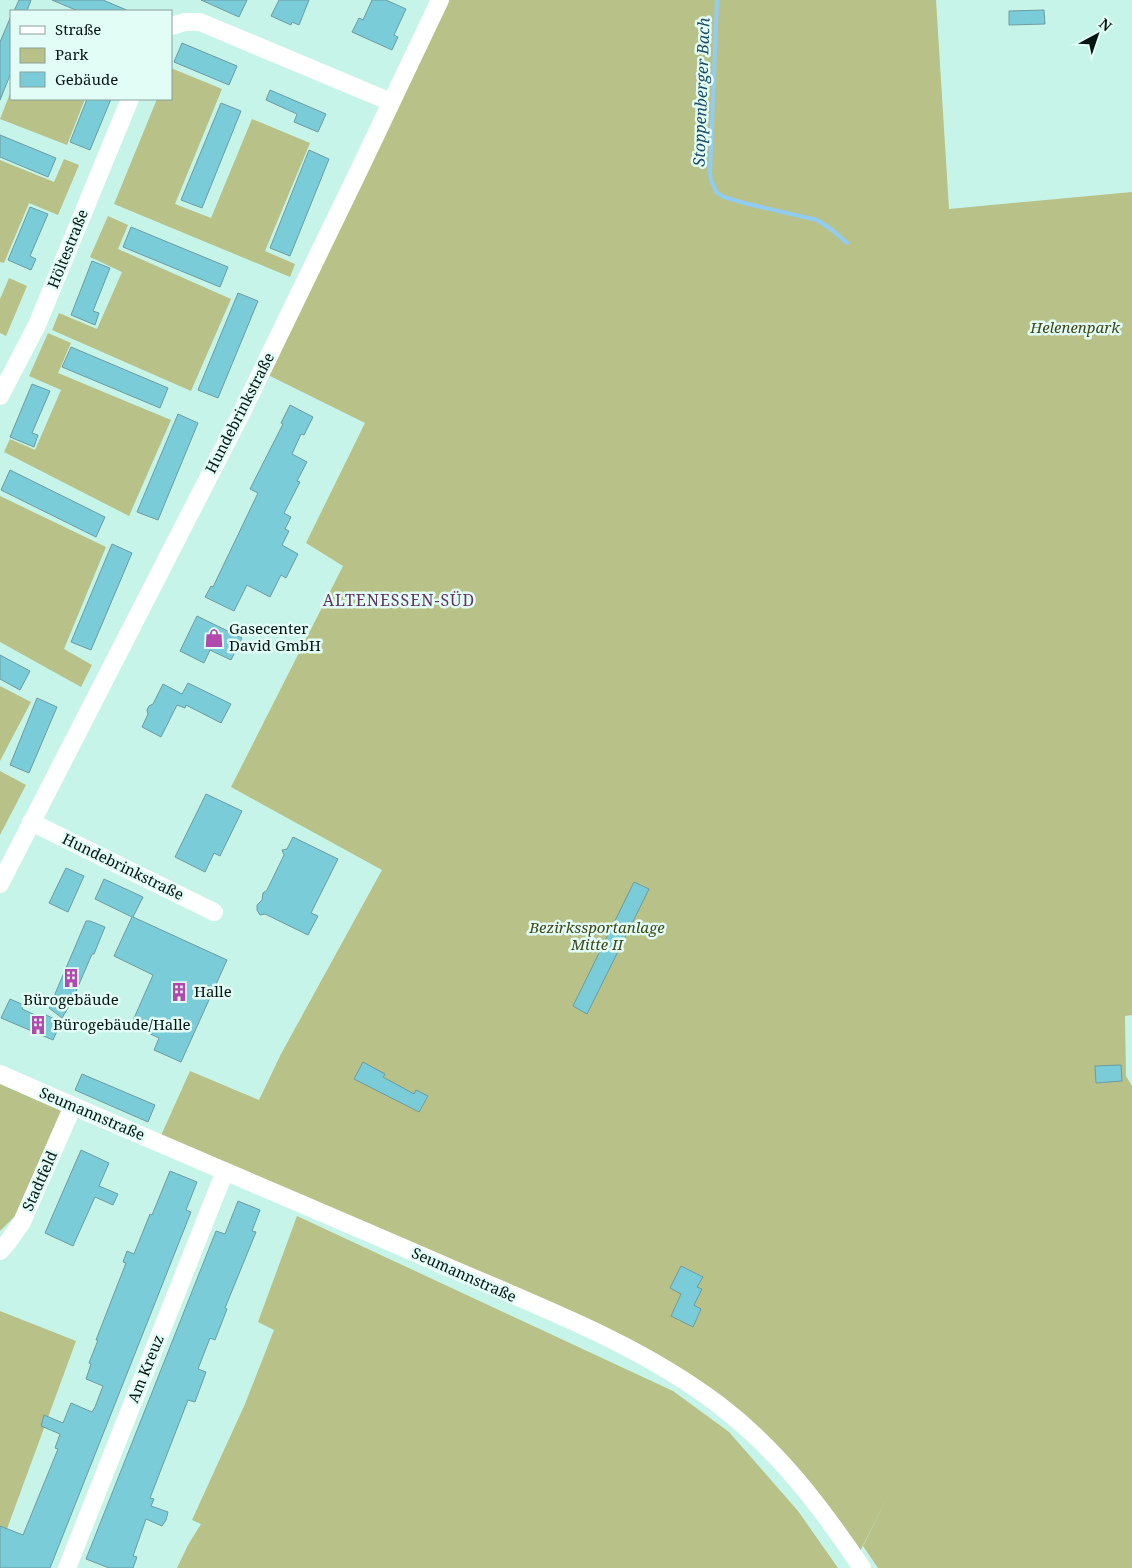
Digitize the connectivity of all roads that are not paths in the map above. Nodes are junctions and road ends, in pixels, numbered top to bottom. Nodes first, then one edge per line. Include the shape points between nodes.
1 (440, 0) edge
2 (172, 26) edge
3 (130, 100) edge
4 (391, 102) junction
5 (0, 396) edge
6 (31, 822) junction
7 (0, 884) edge
8 (214, 912) dead end
9 (0, 1074) edge
10 (73, 1106) junction
11 (225, 1171) junction
12 (0, 1251) edge
13 (67, 1568) edge
14 (862, 1568) edge

1 - 4 street, Hundebrinkstraße
2 - 4 street via 200,22
3 - 5 street, Höltestraße via 37,325
4 - 6 street, Hundebrinkstraße via 239,418
6 - 7 street, Hundebrinkstraße
6 - 8 street, Hundebrinkstraße
9 - 10 street, Seumannstraße
10 - 11 street, Seumannstraße
10 - 12 street, Stadtfeld via 22,1222
11 - 13 street, Am Kreuz
11 - 14 street, Seumannstraße via 592,1331 633,1350 680,1378 719,1406 779,1460 802,1485

